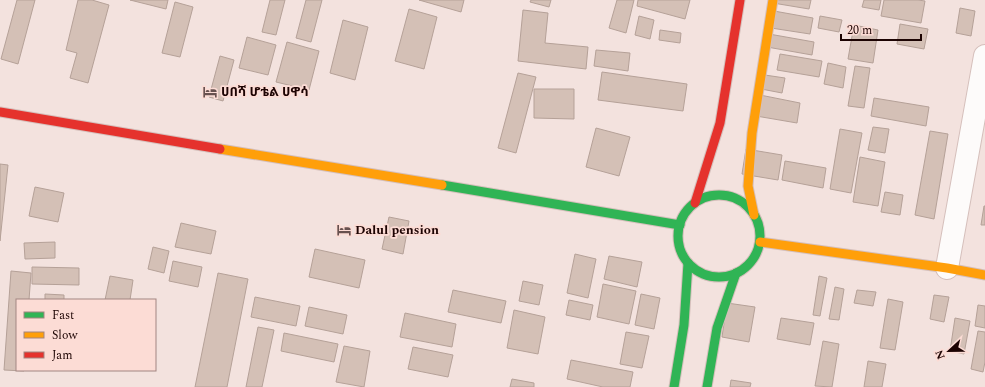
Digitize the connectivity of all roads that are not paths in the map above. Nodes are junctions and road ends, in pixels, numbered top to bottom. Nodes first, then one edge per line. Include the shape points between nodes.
1 (740, 0) edge
2 (773, 0) edge
3 (985, 56) edge
4 (0, 112) edge
5 (695, 203) junction
6 (754, 215) junction
7 (680, 224) junction
8 (760, 242) junction
9 (688, 262) junction
10 (947, 268) junction
11 (736, 273) junction
12 (985, 274) edge
13 (674, 387) edge
14 (707, 387) edge

1 - 5 street via 720,123
2 - 6 street via 752,133 748,186
3 - 10 street
4 - 7 street
5 - 6 street via 707,197 721,195 734,198
5 - 7 street
6 - 8 street via 759,228
7 - 9 street via 678,238 681,251
8 - 10 street
8 - 11 street via 756,255 748,266
9 - 11 street via 698,271 711,276 724,277
9 - 13 street via 684,325
10 - 12 street
11 - 14 street via 717,328

